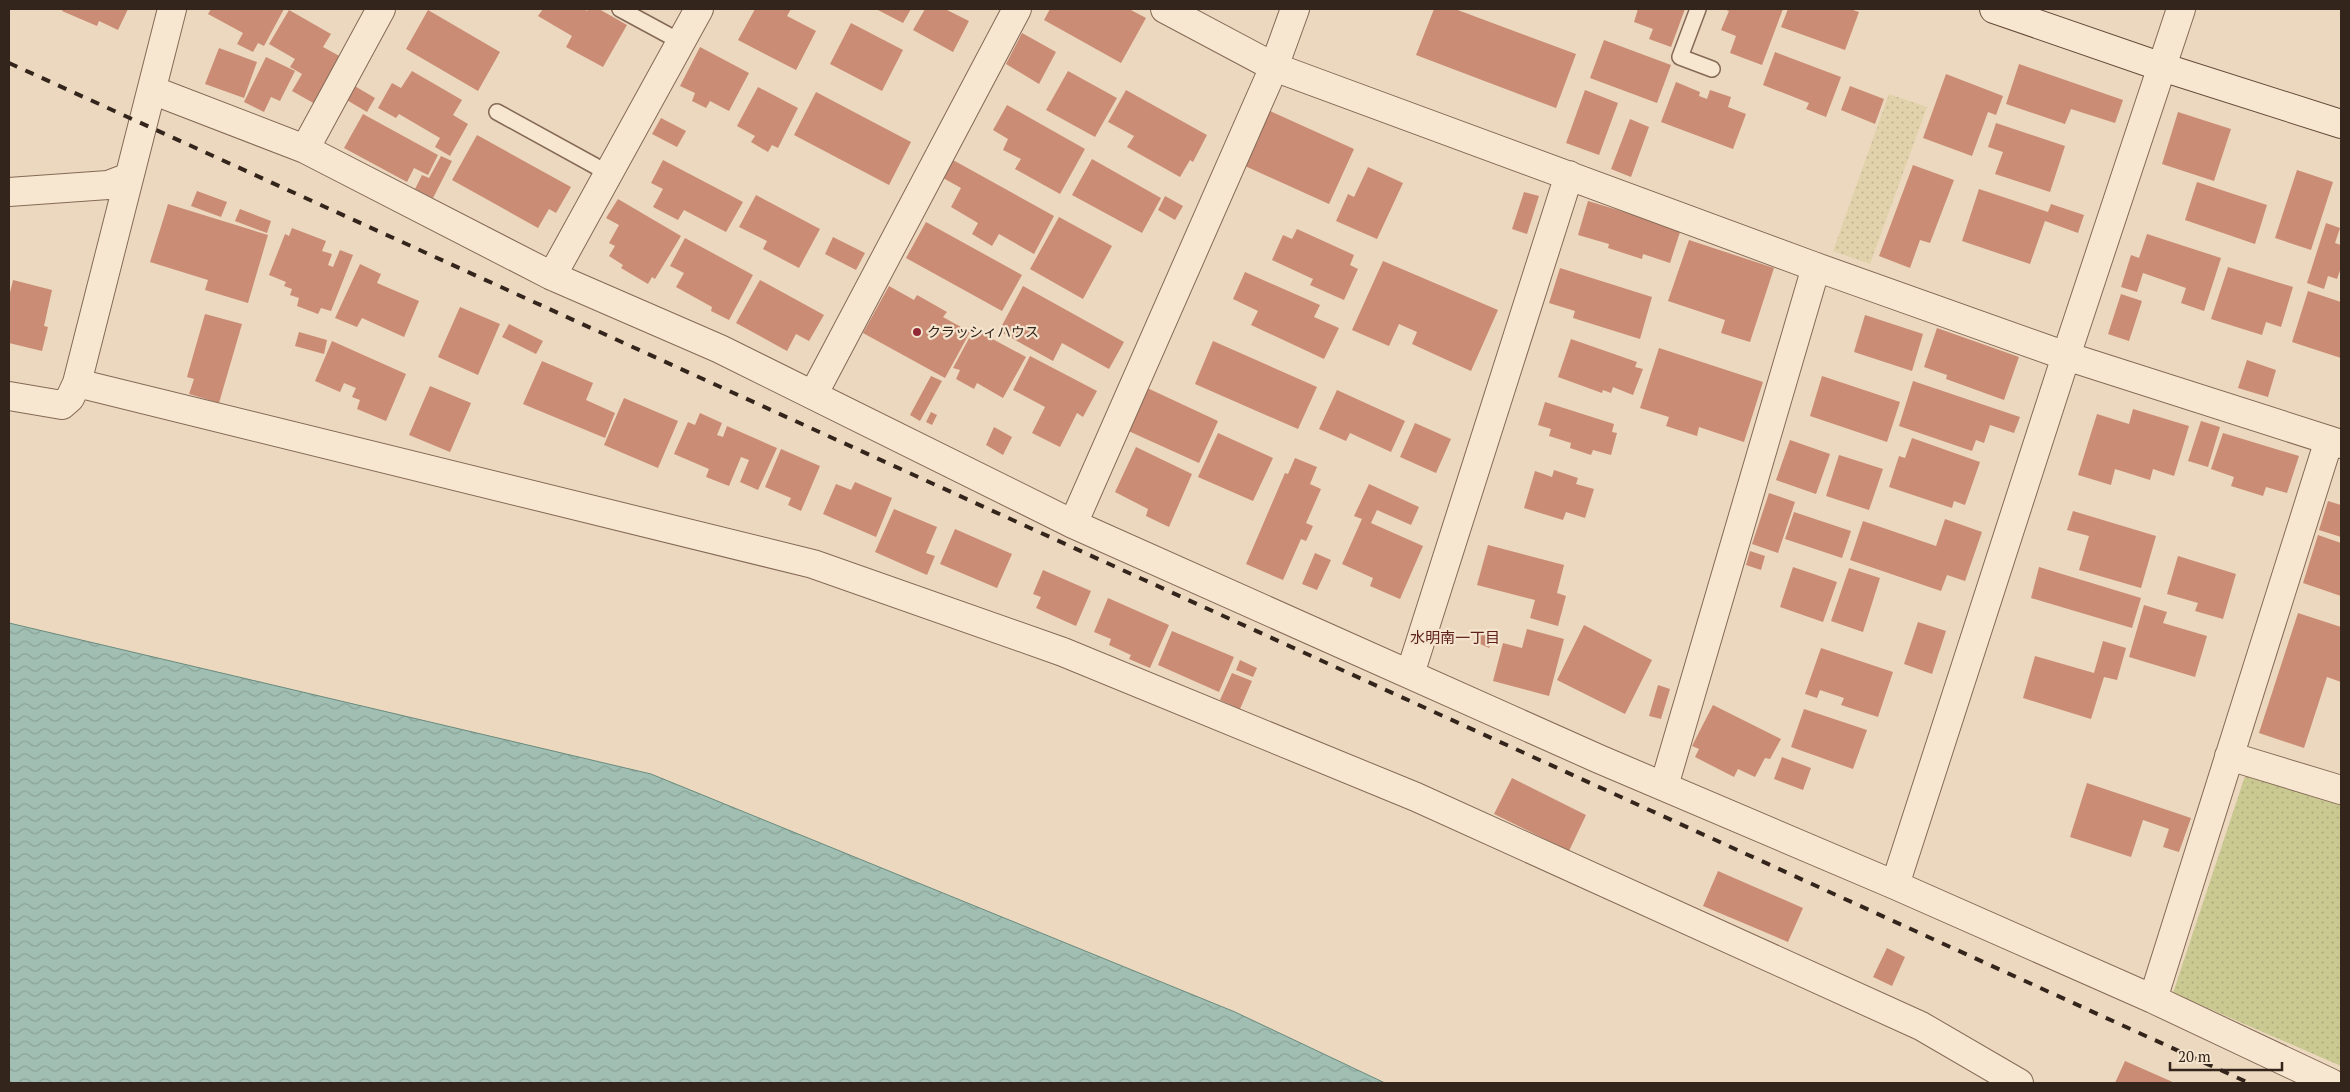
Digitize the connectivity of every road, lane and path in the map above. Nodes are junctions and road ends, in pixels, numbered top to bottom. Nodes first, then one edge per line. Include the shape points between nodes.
1 (172, 9) edge
2 (382, 9) edge
3 (620, 9) edge
4 (699, 9) edge
5 (1017, 9) edge
6 (1165, 9) edge
7 (1295, 9) edge
8 (1698, 9) edge
9 (1994, 9) edge
10 (2181, 9) edge
11 (681, 42) junction
12 (1274, 67) junction
13 (2162, 67) junction
14 (1712, 69) dead end
15 (152, 90) junction
16 (497, 112) dead end
17 (2341, 124) edge
18 (304, 148) junction
19 (608, 173) junction
20 (1569, 175) junction
21 (129, 177) junction
22 (9, 192) edge
23 (1816, 267) junction
24 (552, 276) junction
25 (2066, 356) junction
26 (76, 383) junction
27 (813, 395) junction
28 (9, 396) edge
29 (2335, 442) edge
30 (1073, 524) junction
31 (1410, 674) junction
32 (2229, 756) junction
33 (1664, 786) junction
34 (2341, 790) edge
35 (1895, 885) junction
36 (2153, 999) junction
37 (2019, 1083) edge
38 (2331, 1083) edge

1 - 15 street
2 - 18 street
3 - 11 lane
4 - 11 street
5 - 27 street
6 - 12 street
7 - 12 street
8 - 14 lane via 1680,57
9 - 13 street
10 - 13 street
11 - 19 street
12 - 20 street
12 - 30 street
13 - 17 street
13 - 25 street
15 - 18 street
15 - 21 street
16 - 19 lane
18 - 24 street
19 - 24 street
20 - 23 street
20 - 31 street
21 - 22 street via 108,185
21 - 26 street
23 - 25 street
23 - 33 street
24 - 27 street via 720,349
25 - 29 street
25 - 35 street
26 - 28 street via 70,398 62,406
26 - 37 street via 813,564 1063,652 1416,797 1920,1026
27 - 30 street
29 - 32 street
30 - 31 street
31 - 33 street
32 - 34 street
32 - 36 street
33 - 35 street
35 - 36 street
36 - 38 street

